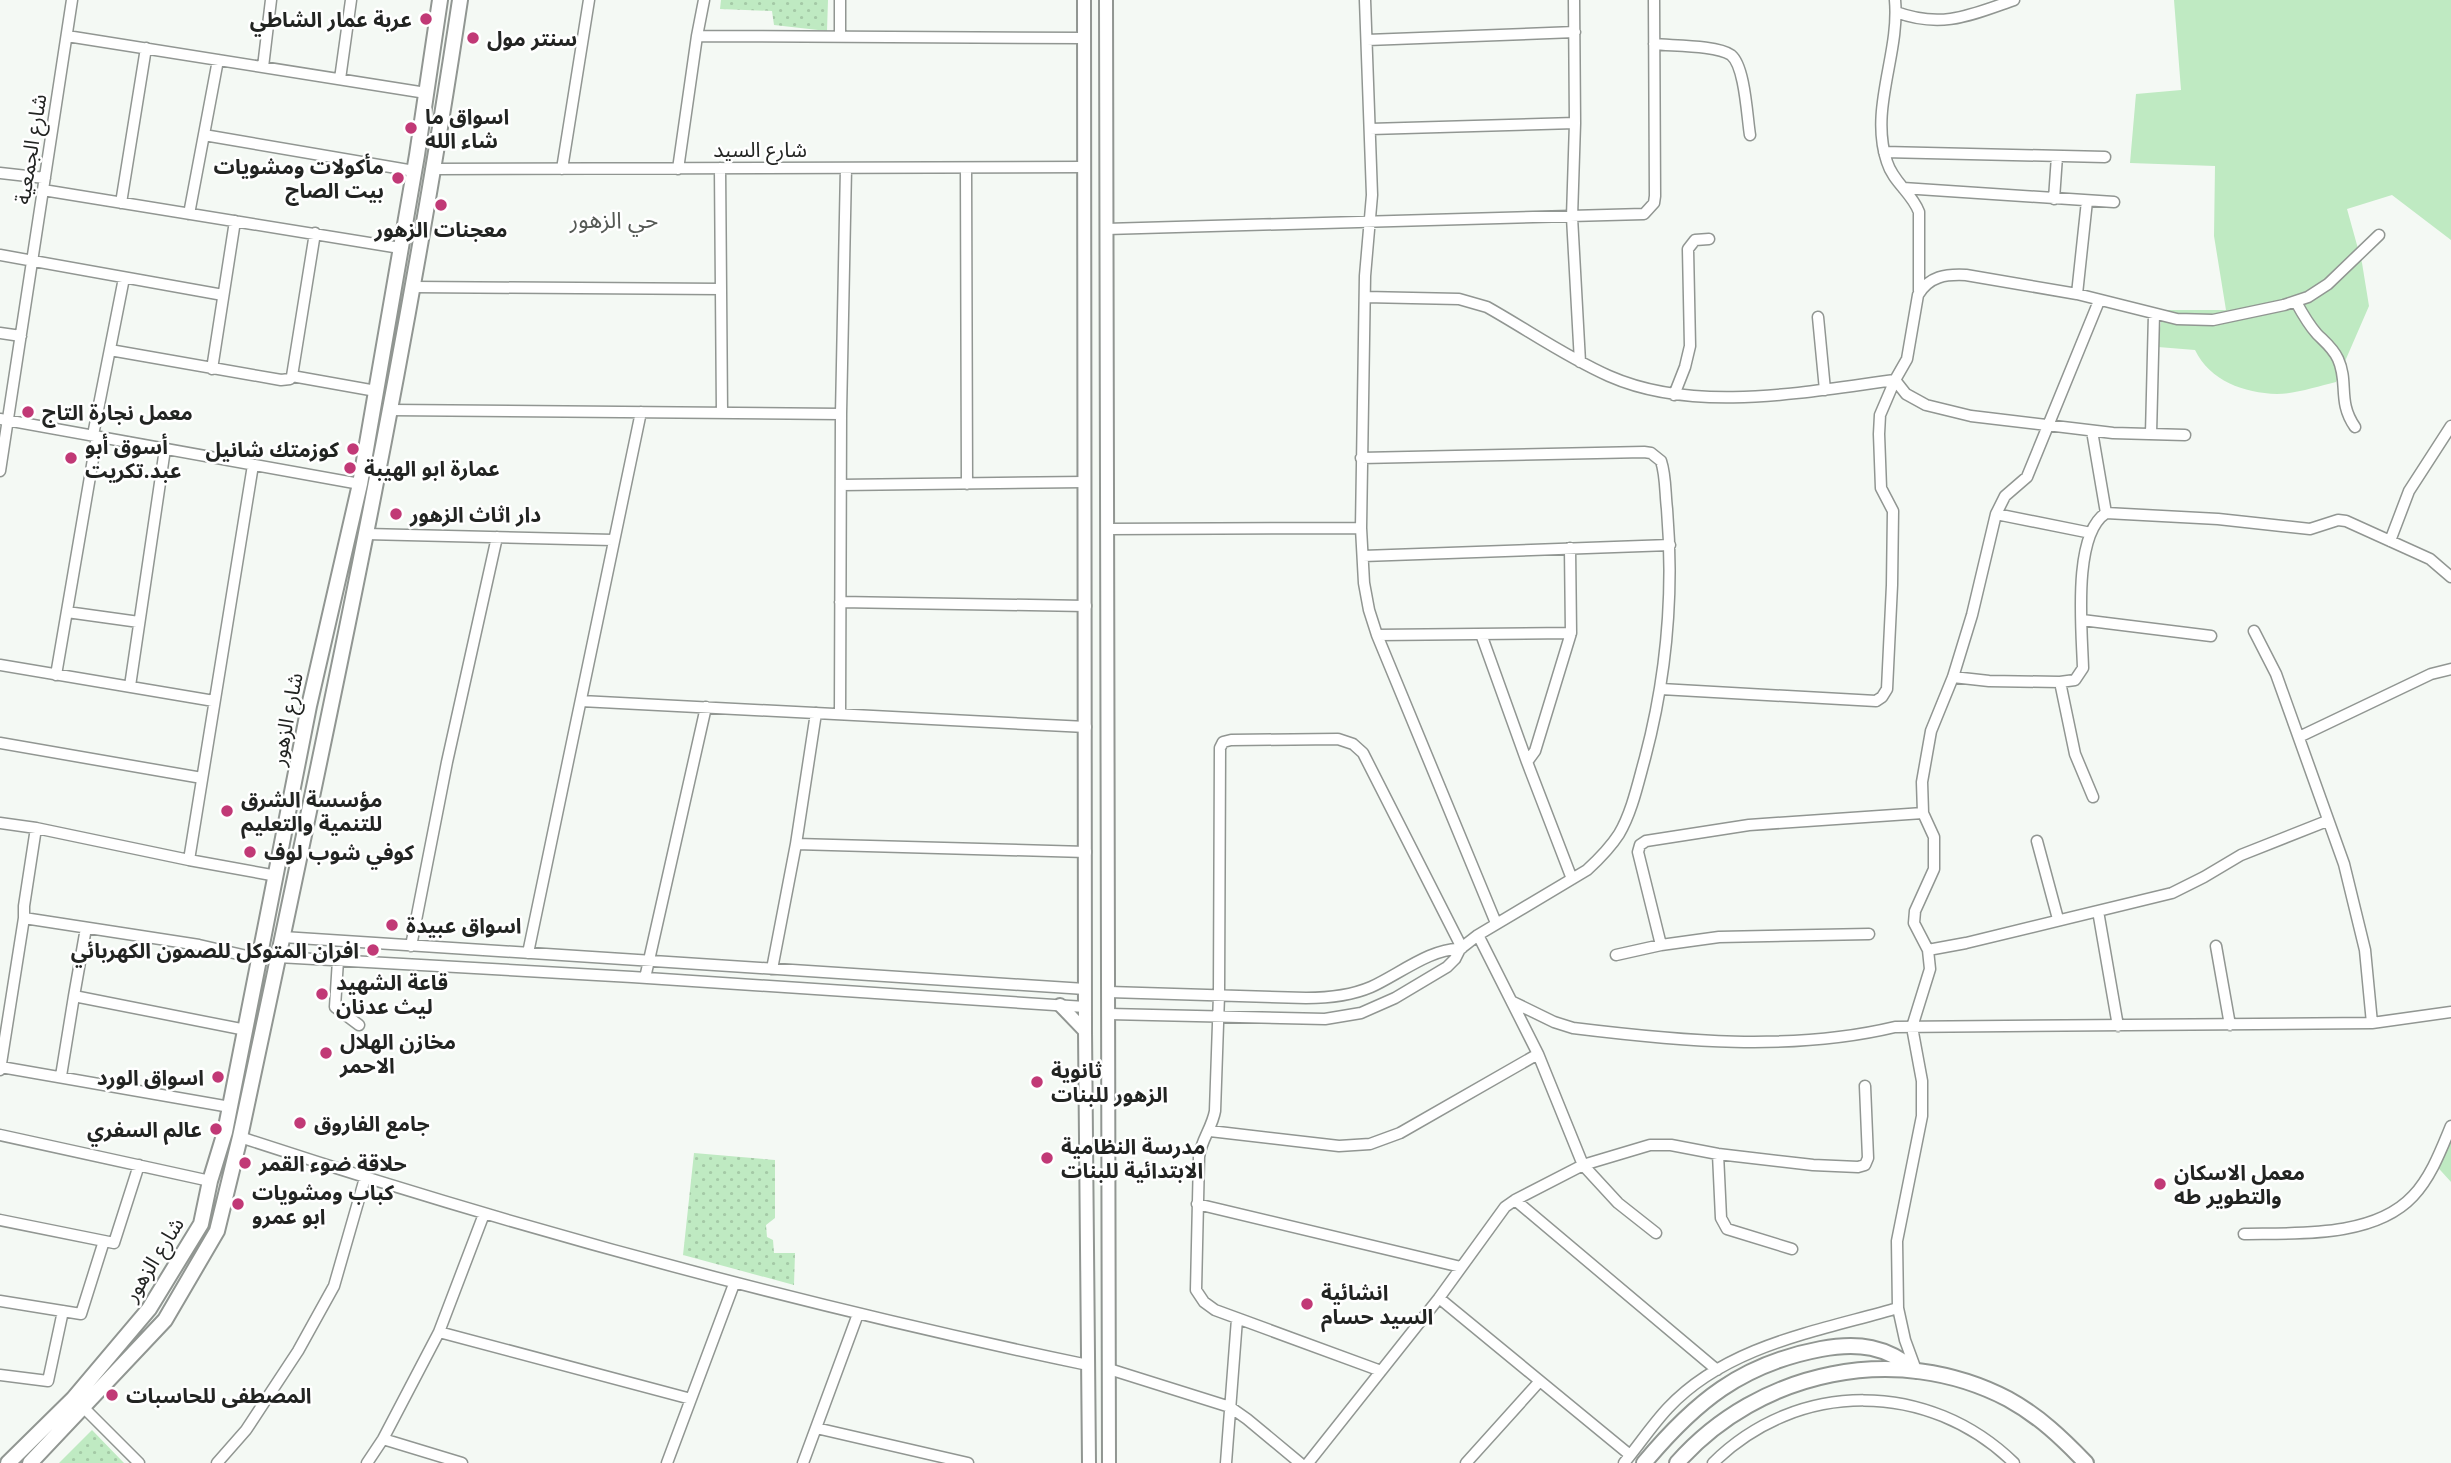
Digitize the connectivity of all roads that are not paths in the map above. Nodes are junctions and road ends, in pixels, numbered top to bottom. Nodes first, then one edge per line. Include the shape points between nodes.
1 (72, 0) edge
2 (271, 0) edge
3 (351, 0) edge
4 (440, 0) edge
5 (460, 0) edge
6 (589, 0) edge
7 (704, 0) edge
8 (840, 0) edge
9 (1084, 0) edge
10 (1106, 0) edge
11 (1365, 0) edge
12 (1574, 0) edge
13 (1654, 0) edge
14 (1895, 0) edge
15 (2014, 0) edge
16 (1896, 12) junction
17 (1575, 32) junction
18 (435, 35) junction
19 (67, 36) junction
20 (696, 36) junction
21 (840, 37) junction
22 (454, 38) junction
23 (1084, 38) junction
24 (1367, 40) junction
25 (1654, 44) junction
26 (146, 48) junction
27 (218, 60) junction
28 (263, 66) junction
29 (340, 79) junction
30 (426, 93) junction
31 (1575, 123) junction
32 (1370, 129) junction
33 (204, 135) junction
34 (1750, 135) dead end
35 (1884, 152) junction
36 (2057, 156) junction
37 (2105, 157) dead end
38 (1085, 167) junction
39 (720, 168) junction
40 (846, 168) junction
41 (966, 168) junction
42 (435, 169) junction
43 (562, 169) junction
44 (678, 169) junction
45 (414, 171) junction
46 (0, 173) edge
47 (45, 178) junction
48 (1902, 188) junction
49 (43, 191) junction
50 (2054, 200) junction
51 (2087, 201) junction
52 (2114, 202) dead end
53 (121, 203) junction
54 (189, 214) junction
55 (1572, 217) junction
56 (235, 221) junction
57 (1370, 222) junction
58 (1107, 229) junction
59 (315, 233) junction
60 (2379, 235) dead end
61 (1709, 240) dead end
62 (400, 248) junction
63 (0, 255) edge
64 (33, 259) junction
65 (124, 278) junction
66 (413, 287) junction
67 (721, 289) junction
68 (2077, 294) junction
69 (223, 295) junction
70 (1919, 295) junction
71 (1365, 298) junction
72 (2099, 301) junction
73 (2296, 302) junction
74 (2154, 314) junction
75 (1818, 317) dead end
76 (0, 333) edge
77 (21, 336) junction
78 (110, 350) junction
79 (1580, 362) junction
80 (212, 369) junction
81 (292, 376) junction
82 (1895, 380) junction
83 (1825, 390) junction
84 (376, 391) junction
85 (1674, 395) junction
86 (390, 410) junction
87 (641, 412) junction
88 (722, 413) junction
89 (841, 414) junction
90 (4, 420) edge
91 (2451, 426) edge
92 (2048, 427) junction
93 (2355, 427) dead end
94 (2092, 431) junction
95 (2151, 434) junction
96 (95, 435) junction
97 (1085, 435) junction
98 (2185, 435) dead end
99 (1107, 436) junction
100 (164, 449) junction
101 (1, 455) edge
102 (1361, 458) junction
103 (253, 465) junction
104 (0, 471) edge
105 (1085, 482) junction
106 (360, 484) junction
107 (967, 484) junction
108 (841, 485) junction
109 (2106, 513) junction
110 (1996, 514) junction
111 (1362, 528) junction
112 (1108, 529) junction
113 (2091, 533) junction
114 (366, 534) junction
115 (498, 537) junction
116 (613, 540) junction
117 (2390, 541) junction
118 (1670, 544) junction
119 (1570, 548) junction
120 (1363, 556) junction
121 (2451, 577) edge
122 (840, 602) junction
123 (1086, 606) junction
124 (67, 612) junction
125 (2082, 620) junction
126 (139, 622) junction
127 (2254, 631) dead end
128 (1571, 633) junction
129 (1481, 634) junction
130 (1377, 635) junction
131 (2211, 636) dead end
132 (0, 665) edge
133 (2451, 669) edge
134 (56, 675) junction
135 (1953, 677) junction
136 (2060, 682) junction
137 (130, 686) junction
138 (1661, 689) junction
139 (214, 701) junction
140 (581, 701) junction
141 (309, 706) junction
142 (706, 707) junction
143 (329, 711) junction
144 (817, 713) junction
145 (840, 714) junction
146 (1086, 727) junction
147 (2299, 737) junction
148 (0, 743) edge
149 (1527, 762) junction
150 (202, 778) junction
151 (2093, 797) dead end
152 (1923, 813) junction
153 (2327, 821) junction
154 (0, 823) edge
155 (36, 828) junction
156 (2037, 841) dead end
157 (796, 844) junction
158 (1086, 852) junction
159 (189, 860) junction
160 (277, 876) junction
161 (1572, 879) junction
162 (2098, 911) junction
163 (24, 918) junction
164 (2058, 919) junction
165 (1496, 923) junction
166 (86, 928) junction
167 (1869, 934) dead end
168 (1478, 935) junction
169 (283, 937) junction
170 (1661, 945) junction
171 (411, 946) junction
172 (2216, 946) dead end
173 (1461, 949) junction
174 (1928, 950) junction
175 (528, 953) junction
176 (1616, 955) dead end
177 (278, 957) junction
178 (260, 959) junction
179 (338, 960) junction
180 (649, 961) junction
181 (772, 969) junction
182 (645, 978) junction
183 (1085, 989) junction
184 (1109, 992) junction
185 (1219, 995) junction
186 (74, 996) junction
187 (1513, 1002) junction
188 (1059, 1005) junction
189 (1085, 1007) junction
190 (2451, 1012) edge
191 (1109, 1014) junction
192 (1218, 1017) junction
193 (2372, 1023) junction
194 (359, 1025) dead end
195 (2230, 1025) junction
196 (2118, 1026) junction
197 (1912, 1027) junction
198 (246, 1030) junction
199 (1085, 1031) junction
200 (1538, 1054) junction
201 (1, 1069) edge
202 (61, 1076) junction
203 (1865, 1086) dead end
204 (230, 1107) junction
205 (2451, 1126) edge
206 (1210, 1131) junction
207 (0, 1135) edge
208 (240, 1138) junction
209 (1718, 1154) junction
210 (139, 1165) junction
211 (1583, 1165) junction
212 (365, 1178) junction
213 (210, 1181) junction
214 (1088, 1181) junction
215 (1107, 1182) junction
216 (1515, 1200) junction
217 (1197, 1204) junction
218 (484, 1214) junction
219 (0, 1220) edge
220 (1656, 1233) dead end
221 (2244, 1234) dead end
222 (104, 1241) junction
223 (1793, 1249) dead end
224 (1461, 1267) junction
225 (734, 1284) junction
226 (1439, 1298) junction
227 (0, 1301) edge
228 (1898, 1308) junction
229 (149, 1310) junction
230 (63, 1311) junction
231 (858, 1314) junction
232 (1237, 1319) junction
233 (166, 1320) junction
234 (439, 1332) junction
235 (1088, 1365) junction
236 (1109, 1369) junction
237 (1717, 1370) junction
238 (1381, 1371) junction
239 (1916, 1371) junction
240 (0, 1375) edge
241 (1539, 1381) junction
242 (691, 1399) junction
243 (1230, 1407) junction
244 (84, 1408) junction
245 (816, 1428) junction
246 (383, 1439) junction
247 (1627, 1459) edge
248 (8, 1463) edge
249 (30, 1463) edge
250 (139, 1463) edge
251 (216, 1463) edge
252 (367, 1463) edge
253 (462, 1463) edge
254 (667, 1463) edge
255 (803, 1463) edge
256 (968, 1463) edge
257 (1089, 1463) edge
258 (1109, 1463) edge
259 (1226, 1463) edge
260 (1300, 1463) edge
261 (1308, 1463) edge
262 (1466, 1463) edge
263 (1644, 1463) edge
264 (1677, 1463) edge
265 (1713, 1463) edge
266 (2014, 1463) edge
267 (2087, 1463) edge

1 - 19 street, شارع الجمعية
2 - 28 street
3 - 29 street
4 - 18 main road, شارع الزهور
5 - 22 main road, شارع الزهور
6 - 43 street
7 - 20 street
8 - 21 street
9 - 23 street
10 - 58 street
11 - 24 street
12 - 17 street
13 - 25 street
14 - 16 street
15 - 16 street via 1956,20 1927,20
16 - 35 street via 1880,125
17 - 24 street
17 - 31 street
18 - 22 main road
18 - 30 main road, شارع الزهور
19 - 26 street
19 - 47 street, شارع الجمعية
20 - 21 street
20 - 44 street
21 - 23 street
22 - 42 main road, شارع الزهور
23 - 38 street
24 - 32 street
25 - 34 street via 1730,55 1739,67
25 - 55 street via 1654,203 1637,216
26 - 27 street
26 - 53 street
27 - 28 street
27 - 33 street
28 - 29 street
29 - 30 street
30 - 45 main road, شارع الزهور
31 - 32 street
31 - 55 street
32 - 57 street
33 - 45 street
33 - 54 street
35 - 36 street
35 - 48 street
36 - 37 street
36 - 50 street
38 - 41 street, شارع السيد
38 - 97 street
39 - 40 street, شارع السيد
39 - 44 street, شارع السيد
39 - 67 street
40 - 41 street, شارع السيد
40 - 89 street
41 - 107 street
42 - 43 street, شارع السيد
42 - 66 main road, شارع الزهور
43 - 44 street, شارع السيد
45 - 62 main road, شارع الزهور
46 - 47 street
47 - 49 street, شارع الجمعية
48 - 50 street
48 - 70 street via 1919,212
49 - 53 street
49 - 64 street, شارع الجمعية
50 - 51 street
51 - 52 street
51 - 68 street
53 - 54 street
54 - 56 street
55 - 57 street
55 - 79 street
56 - 59 street
56 - 69 street
57 - 58 street
57 - 71 street
58 - 99 street
59 - 62 street
59 - 81 street
60 - 73 street via 2328,284
61 - 85 street via 1695,240 1688,249 1690,346
62 - 84 main road, شارع الزهور
63 - 64 street
64 - 65 street
64 - 77 street, شارع الجمعية
65 - 69 street
65 - 78 street
66 - 67 street
66 - 86 main road, شارع الزهور
67 - 88 street
68 - 70 street via 1954,274 1932,279
68 - 72 street
69 - 80 street
70 - 82 street via 1911,348
71 - 79 street via 1474,302
71 - 102 street
72 - 74 street
72 - 92 street
73 - 74 street via 2213,320
73 - 93 street via 2338,359 2343,402
74 - 95 street
75 - 83 street
76 - 77 street
77 - 90 street, شارع الجمعية
78 - 80 street
78 - 96 street
79 - 85 street
80 - 81 street via 286,380
81 - 84 street
82 - 83 street
82 - 92 street via 1906,394 1926,405
82 - 138 street via 1880,415 1878,434 1881,488 1893,511 1887,689 1882,697 1875,701
83 - 85 street via 1712,398
84 - 106 main road, شارع الزهور
86 - 87 street
86 - 114 main road, شارع الزهور
87 - 88 street
87 - 116 street
88 - 89 street
89 - 108 street
90 - 96 street
90 - 101 street, شارع الجمعية
91 - 117 street via 2409,491
92 - 94 street
92 - 110 street via 2026,477 2005,496
94 - 95 street
94 - 109 street
95 - 98 street
96 - 100 street
96 - 124 street
97 - 99 street via 1095,430
97 - 105 street
99 - 112 street
100 - 103 street
100 - 126 street
101 - 104 street, شارع الجمعية
102 - 111 street
102 - 118 street via 1651,453 1663,467
103 - 106 street
103 - 139 street
105 - 107 street
105 - 123 street
106 - 141 main road, شارع الزهور
107 - 108 street
108 - 122 street
109 - 113 street
109 - 117 street via 2310,529 2346,520
110 - 113 street
110 - 135 street
111 - 112 street
111 - 120 street
112 - 184 street
113 - 125 street via 2084,563
114 - 115 street
114 - 143 main road, شارع الزهور
115 - 116 street
115 - 171 street
116 - 140 street
117 - 121 street via 2430,559
118 - 119 street
118 - 138 street via 1669,617
119 - 120 street
119 - 128 street
120 - 130 street via 1366,596
122 - 123 street
122 - 145 street
123 - 146 street
124 - 126 street
124 - 134 street
125 - 131 street
125 - 136 street via 2083,668 2075,680
126 - 137 street
127 - 147 street
128 - 129 street
128 - 149 street via 1535,751
129 - 130 street
129 - 149 street
130 - 165 street
132 - 134 street
133 - 147 street via 2431,674
134 - 137 street
135 - 136 street
135 - 152 street via 1931,730 1922,782
136 - 151 street via 2074,754
137 - 139 street
138 - 161 street via 1640,775 1620,832 1600,859
139 - 150 street
140 - 142 street
140 - 175 street
141 - 143 main road
141 - 160 main road, شارع الزهور
142 - 144 street
142 - 180 street
143 - 169 main road, شارع الزهور
144 - 145 street
144 - 157 street
145 - 146 street
146 - 158 street
147 - 153 street
148 - 150 street
149 - 161 street
150 - 159 street
152 - 170 street via 1748,825 1643,842 1638,852
152 - 174 street via 1934,837 1934,869 1914,923
153 - 162 street via 2241,855 2172,892
153 - 193 street via 2344,864 2365,950
154 - 155 street
155 - 159 street
155 - 163 street
156 - 164 street
157 - 158 street
157 - 181 street
158 - 183 street
159 - 160 street
160 - 178 main road, شارع الزهور
161 - 165 street
162 - 164 street
162 - 196 street
163 - 166 street
163 - 201 street
164 - 174 street
165 - 168 street
166 - 178 street
166 - 186 street
167 - 170 street via 1748,936
168 - 173 street
168 - 187 street
169 - 171 street
169 - 177 main road, شارع الزهور
170 - 176 street
171 - 175 street
172 - 195 street
173 - 185 street via 1442,951 1370,987 1339,996
173 - 185 street via 1358,748 1338,738 1227,740 1220,748
173 - 192 street via 1447,967 1361,1013 1325,1019
174 - 197 street via 1929,977
175 - 180 street
177 - 179 street
177 - 208 main road, شارع الزهور
178 - 198 main road, شارع الزهور
179 - 182 street
179 - 194 street via 335,1007
180 - 181 street
180 - 182 street
181 - 183 street
182 - 188 street
183 - 189 street
184 - 185 street
184 - 191 street
185 - 192 street
186 - 198 street
186 - 202 street
187 - 197 street via 1573,1028 1689,1040 1823,1039
187 - 200 street
188 - 189 street
188 - 199 street
189 - 199 street
190 - 193 street
191 - 192 street
191 - 215 street
192 - 206 street via 1215,1111
193 - 195 street
195 - 196 street
196 - 197 street
197 - 228 street via 1923,1099 1898,1232
198 - 204 main road, شارع الزهور
199 - 214 street
200 - 206 street via 1399,1133 1370,1144 1339,1146
200 - 211 street
201 - 202 street
202 - 204 street
203 - 209 street via 1865,1165 1813,1165
204 - 213 main road, شارع الزهور
205 - 221 street via 2432,1169 2412,1198 2386,1216 2351,1228
206 - 217 street via 1199,1151
207 - 210 street
208 - 212 street
208 - 233 main road, شارع الزهور via 217,1231
209 - 211 street via 1650,1145
209 - 223 street via 1723,1224
210 - 213 street
210 - 222 street via 114,1243
211 - 216 street
211 - 220 street via 1618,1203
212 - 218 street
212 - 251 street via 334,1286 246,1430
213 - 229 main road, شارع الزهور via 201,1224
214 - 215 street
214 - 235 street
215 - 236 street
216 - 224 street
216 - 237 street
217 - 224 street
217 - 232 street via 1196,1290 1209,1307
218 - 225 street
218 - 234 street
219 - 222 street
222 - 230 street via 81,1314
224 - 226 street
225 - 231 street
225 - 242 street
226 - 238 street
226 - 241 street
227 - 230 street
228 - 237 street via 1767,1346
228 - 239 street
229 - 233 main road
229 - 248 main road, شارع الزهور via 73,1399
230 - 240 street via 48,1381
231 - 235 street
231 - 245 street
232 - 238 street
232 - 243 street
233 - 244 main road, شارع الزهور
234 - 242 street
234 - 246 street
235 - 257 street
236 - 243 street
236 - 258 street
237 - 247 street via 1668,1408
238 - 261 street
239 - 263 main road via 1897,1356 1863,1345 1804,1352 1765,1364 1702,1403
239 - 264 main road via 1840,1372 1784,1387 1733,1413
239 - 267 main road via 1973,1384 2008,1399 2041,1420
241 - 247 street
241 - 262 street
242 - 254 street
243 - 259 street
243 - 260 street
244 - 249 main road, شارع الزهور
244 - 250 street
245 - 255 street
245 - 256 street
246 - 252 street
246 - 253 street
265 - 266 street via 1744,1437 1789,1413 1864,1400 1938,1414 1983,1437

